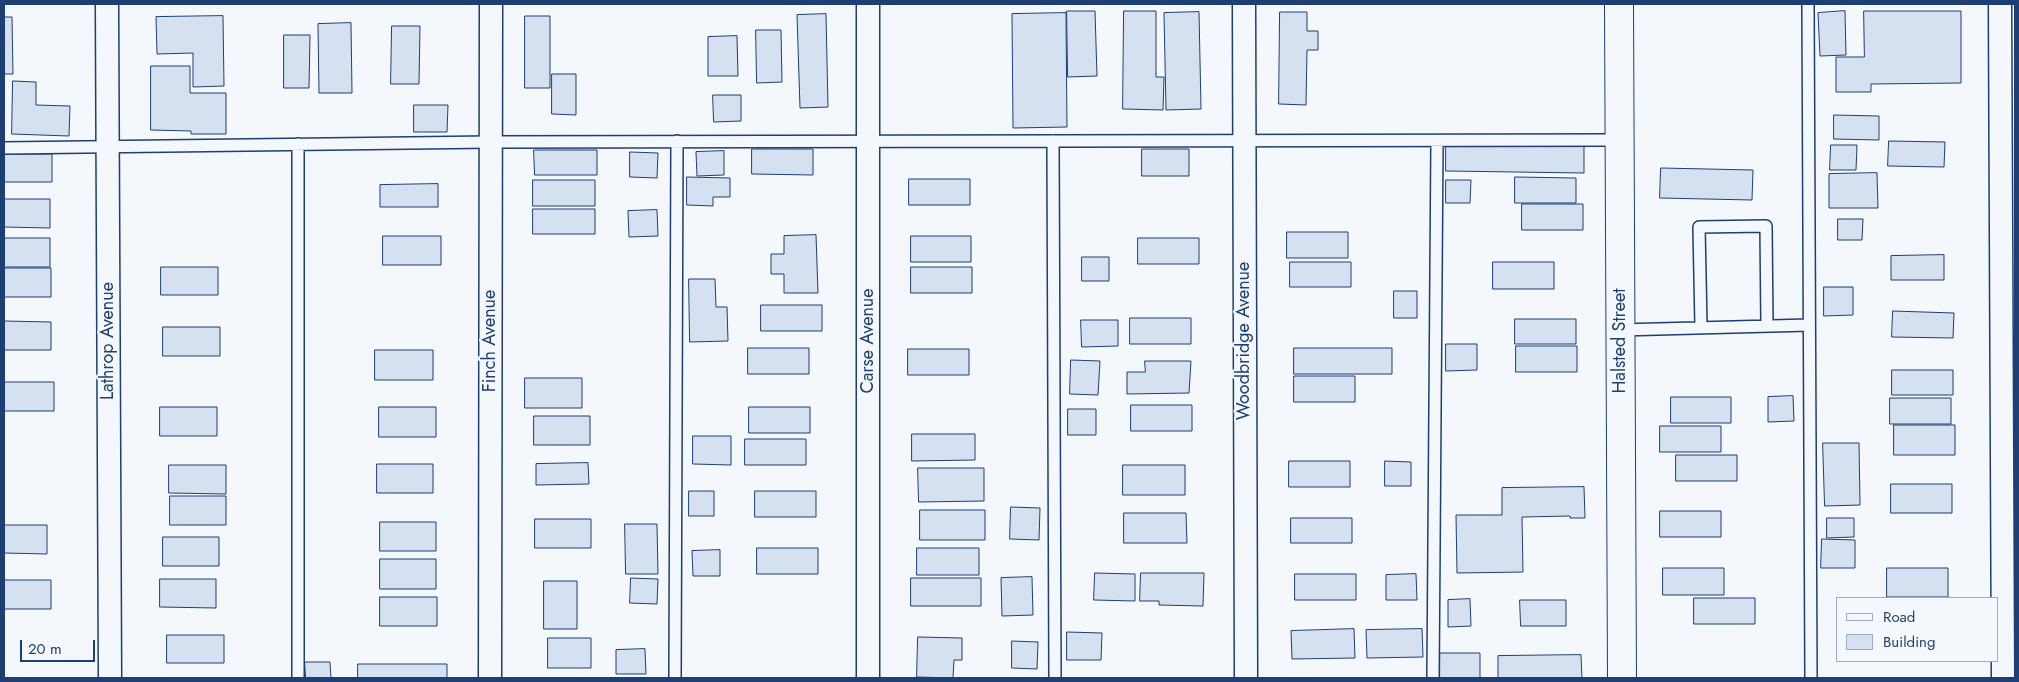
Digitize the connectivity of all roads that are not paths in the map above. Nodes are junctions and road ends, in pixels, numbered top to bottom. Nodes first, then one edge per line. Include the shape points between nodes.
1 (107, 4) edge
2 (492, 4) edge
3 (868, 4) edge
4 (1244, 4) edge
5 (1619, 4) edge
6 (1808, 4) edge
7 (2000, 4) edge
8 (1620, 140) junction
9 (677, 141) junction
10 (869, 141) junction
11 (1053, 141) junction
12 (1245, 141) junction
13 (1437, 141) junction
14 (491, 142) junction
15 (298, 144) junction
16 (108, 147) junction
17 (4, 148) edge
18 (1810, 324) junction
19 (1767, 326) junction
20 (1701, 328) junction
21 (1620, 330) junction
22 (110, 678) edge
23 (298, 678) edge
24 (490, 678) edge
25 (675, 678) edge
26 (868, 678) edge
27 (1055, 678) edge
28 (1246, 678) edge
29 (1433, 678) edge
30 (1622, 678) edge
31 (1811, 678) edge
32 (2003, 678) edge

1 - 16 street, Lathrop Avenue
2 - 14 street, Finch Avenue
3 - 10 street, Carse Avenue
4 - 12 street, Woodbridge Avenue
5 - 8 main road, Halsted Street
6 - 18 lane
7 - 32 street
8 - 13 lane
8 - 21 main road, Halsted Street
9 - 10 lane
9 - 14 lane
9 - 25 lane
10 - 11 lane
10 - 26 street, Carse Avenue
11 - 12 lane
11 - 27 lane
12 - 13 lane
12 - 28 street, Woodbridge Avenue
13 - 29 lane
14 - 15 lane
14 - 24 street, Finch Avenue
15 - 16 lane
15 - 23 lane
16 - 17 lane
16 - 22 street, Lathrop Avenue
18 - 19 lane
18 - 31 lane
19 - 20 lane
19 - 20 lane via 1766,226 1699,227
20 - 21 lane
21 - 30 main road, Halsted Street

